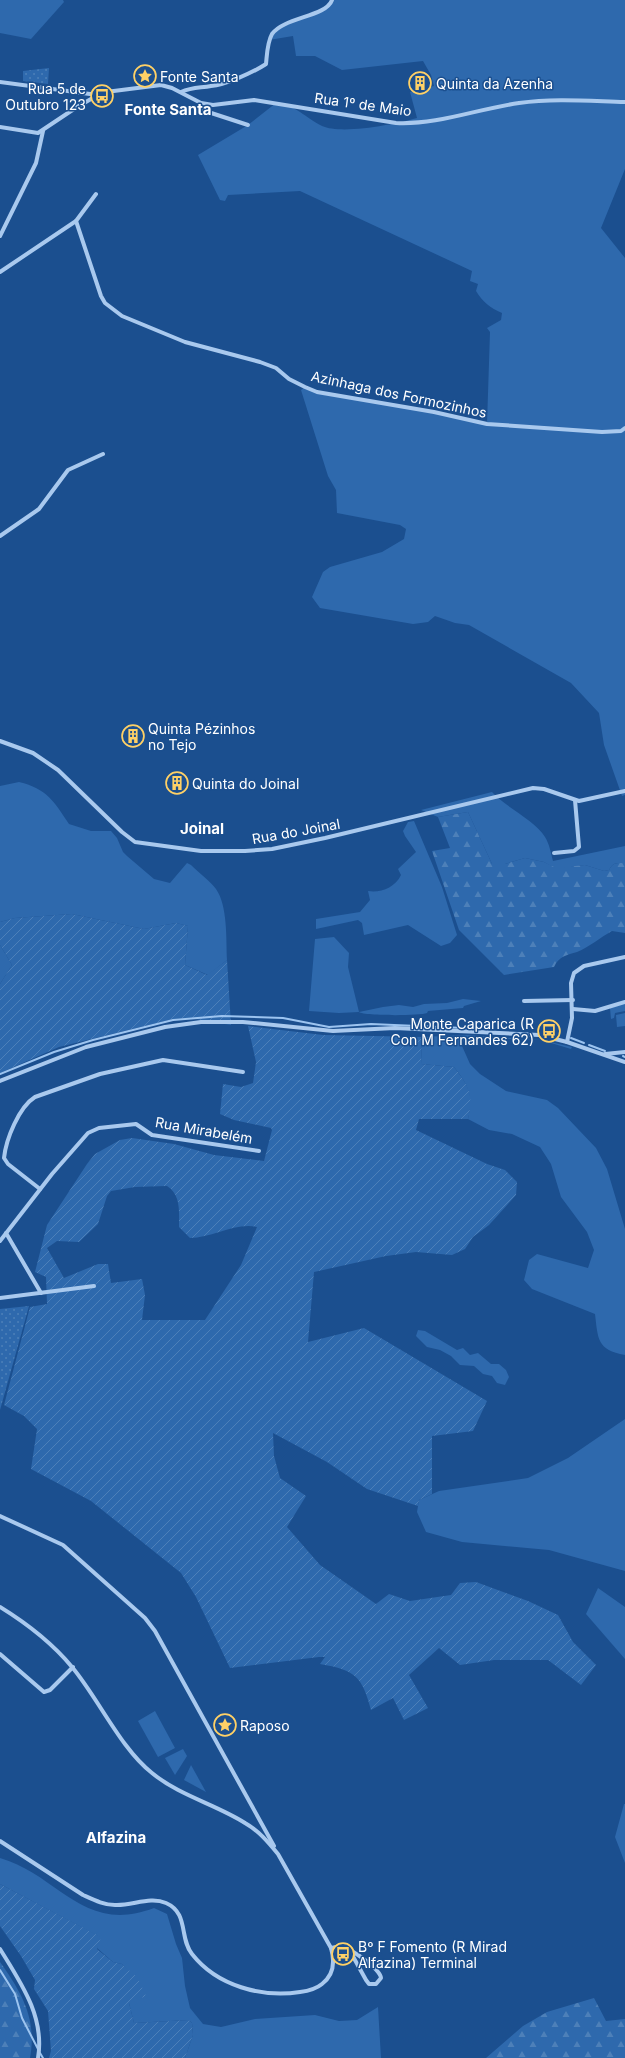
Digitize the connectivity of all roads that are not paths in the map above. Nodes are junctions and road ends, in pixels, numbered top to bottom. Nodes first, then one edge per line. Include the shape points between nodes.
1 (332, 0) edge
2 (0, 82) edge
3 (181, 92) junction
4 (100, 94) junction
5 (625, 102) edge
6 (201, 103) junction
7 (248, 125) dead end
8 (0, 127) edge
9 (43, 131) junction
10 (96, 194) dead end
11 (76, 221) junction
12 (0, 236) edge
13 (0, 272) edge
14 (625, 428) edge
15 (103, 454) dead end
16 (0, 536) edge
17 (0, 741) edge
18 (625, 791) edge
19 (575, 800) junction
20 (554, 853) dead end
21 (625, 957) edge
22 (573, 1000) junction
23 (524, 1001) dead end
24 (625, 1002) edge
25 (573, 1009) junction
26 (567, 1042) junction
27 (625, 1052) edge
28 (602, 1054) junction
29 (625, 1062) edge
30 (243, 1072) dead end
31 (0, 1080) edge
32 (259, 1151) dead end
33 (40, 1189) junction
34 (6, 1234) junction
35 (0, 1241) edge
36 (94, 1286) dead end
37 (41, 1293) junction
38 (0, 1298) edge
39 (0, 1516) edge
40 (0, 1607) edge
41 (0, 1654) edge
42 (73, 1667) junction
43 (0, 1841) edge
44 (278, 1854) junction
45 (331, 1948) junction
46 (0, 1949) edge
47 (350, 1951) junction
48 (38, 2058) edge

1 - 3 street via 325,9 278,28 269,40 266,64 258,70 212,86 194,86
2 - 4 street
3 - 4 street via 161,85
3 - 6 street
4 - 9 street
5 - 6 street, Rua 1º de Maio via 558,99 518,103 410,124 264,101
6 - 7 street via 202,110
8 - 9 street via 30,133
9 - 12 street via 32,173
10 - 11 street
11 - 13 street
11 - 14 street, Azinhaga dos Formozinhos via 101,296 112,309 122,316 185,342 276,368 304,387 357,400 434,412 487,424 612,432
15 - 16 street via 68,470 39,509
17 - 19 street, Rua do Joinal via 33,753 58,770 135,842 201,851 272,849 533,788 544,789
18 - 19 street, Rua do Joinal
19 - 20 street via 579,846 574,851
21 - 22 street via 584,966 577,970 571,983
22 - 23 street
22 - 25 street
24 - 25 street via 595,1011
25 - 26 street
26 - 28 street
26 - 31 street via 539,1035 395,1028 333,1031 243,1022 201,1022 86,1047
27 - 28 street
28 - 29 street
30 - 33 street via 163,1060 100,1074 27,1102 7,1144 4,1158
32 - 33 street, Rua Mirabelém via 152,1134 136,1124 99,1128 91,1130 85,1136
33 - 34 street, Rua Mirabelém
34 - 35 street, Rua Mirabelém
34 - 37 street
36 - 37 street
37 - 38 street
39 - 44 street via 70,1550 139,1611 150,1624
40 - 42 street via 48,1642
41 - 42 street via 44,1692 50,1690
42 - 44 street via 137,1759 151,1773 171,1787 245,1822
43 - 45 street via 83,1895 97,1901 115,1905 154,1900 172,1906 182,1918 186,1944 194,1956 220,1977 249,1990 289,1994 319,1987 333,1969
44 - 45 street
45 - 47 street via 342,1947
46 - 48 street via 27,1993 37,2020
47 - 47 street via 369,1984 376,1984 380,1978 377,1969

